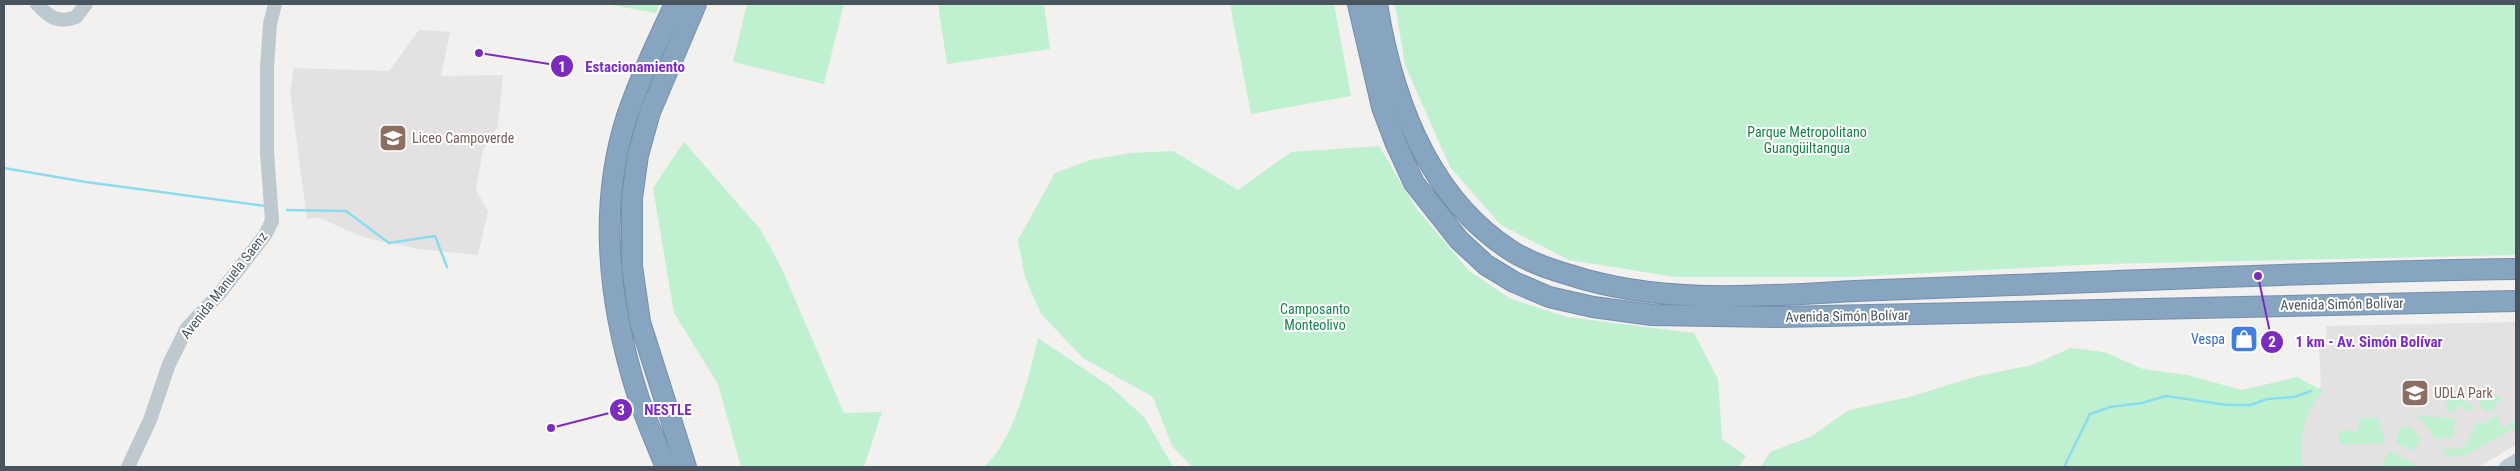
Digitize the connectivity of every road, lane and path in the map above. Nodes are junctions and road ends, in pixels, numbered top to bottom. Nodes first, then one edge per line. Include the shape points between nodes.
1 (37, 4) edge
2 (86, 4) edge
3 (275, 4) edge
4 (675, 4) edge
5 (696, 4) edge
6 (1358, 4) edge
7 (1377, 4) edge
8 (2516, 269) edge
9 (2516, 301) edge
10 (2516, 461) edge
11 (128, 467) edge
12 (666, 467) edge
13 (686, 467) edge
14 (2506, 467) edge

1 - 2 street via 60,21 76,17
3 - 11 street, Avenida Manuela Saenz via 267,68 266,152 272,221 265,235 220,293 187,328 169,364 150,420
4 - 12 highway via 628,115 612,186 609,235 612,276 636,391
5 - 13 highway via 650,112 638,155 632,198 632,266 640,322
6 - 9 highway, Avenida Simón Bolívar via 1382,107 1414,183 1459,240 1486,265 1549,297 1652,315 1778,317
7 - 8 highway, Avenida Simón Bolívar via 1395,88 1409,125 1429,162 1457,202 1482,229 1511,251 1545,267 1600,285 1663,295 1778,296
10 - 14 street

